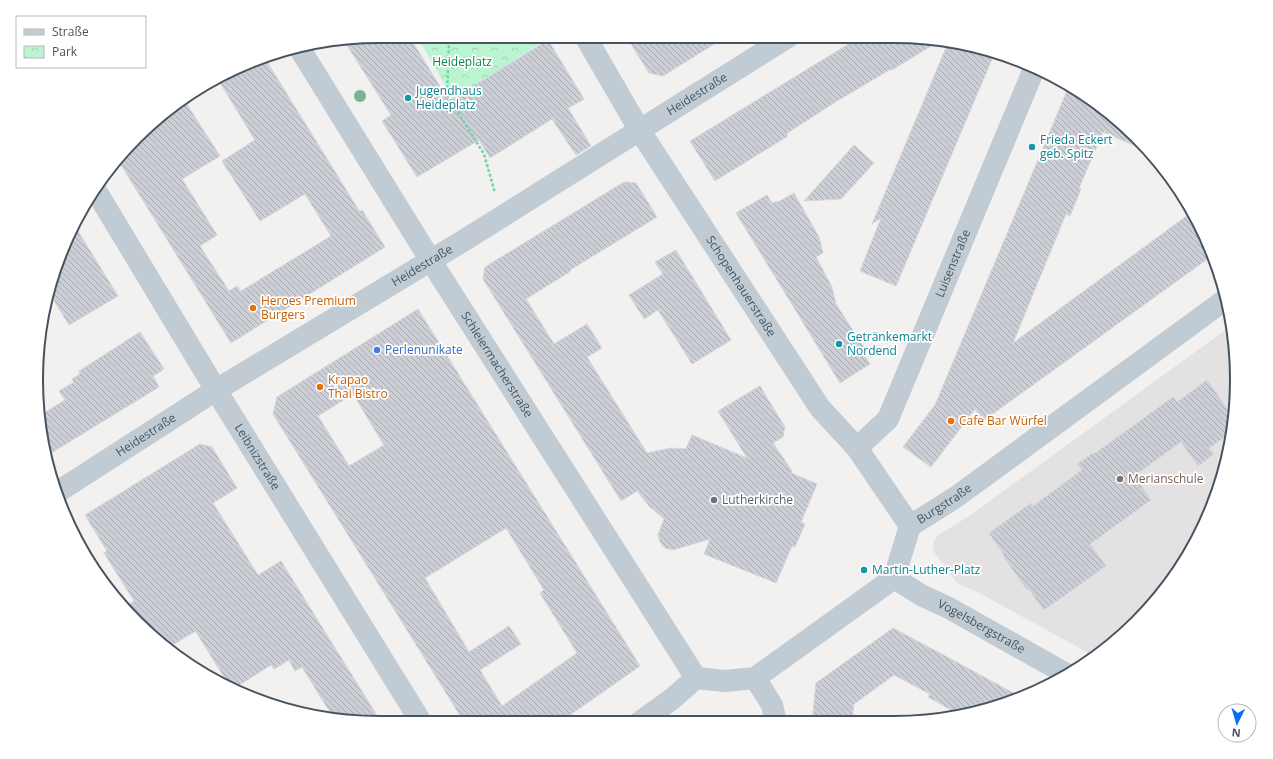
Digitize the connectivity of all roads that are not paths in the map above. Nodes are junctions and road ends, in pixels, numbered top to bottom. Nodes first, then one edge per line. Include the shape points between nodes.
1 (589, 43) edge
2 (779, 43) edge
3 (302, 52) edge
4 (1032, 74) edge
5 (640, 131) junction
6 (99, 195) edge
7 (431, 261) junction
8 (1221, 302) edge
9 (216, 390) junction
10 (857, 448) junction
11 (62, 489) edge
12 (910, 526) junction
13 (894, 578) junction
14 (1061, 671) edge
15 (696, 678) junction
16 (755, 678) junction
17 (418, 716) edge
18 (648, 716) edge
19 (775, 716) edge

1 - 5 street, Schopenhauerstraße
2 - 5 street, Heidestraße
3 - 7 street, Schleiermacherstraße
4 - 10 street, Luisenstraße via 888,419
5 - 7 street, Heidestraße
5 - 10 street, Schopenhauerstraße via 820,408
6 - 9 street, Leibnizstraße
7 - 9 street, Heidestraße
7 - 15 street, Schleiermacherstraße
8 - 12 street, Burgstraße via 956,497
9 - 11 street, Heidestraße
9 - 17 street, Leibnizstraße
10 - 12 street, Schopenhauerstraße
12 - 13 street, Burgstraße
13 - 14 street, Vogelsbergstraße
13 - 16 street
15 - 16 street via 725,681
15 - 18 street
16 - 19 street via 772,705

